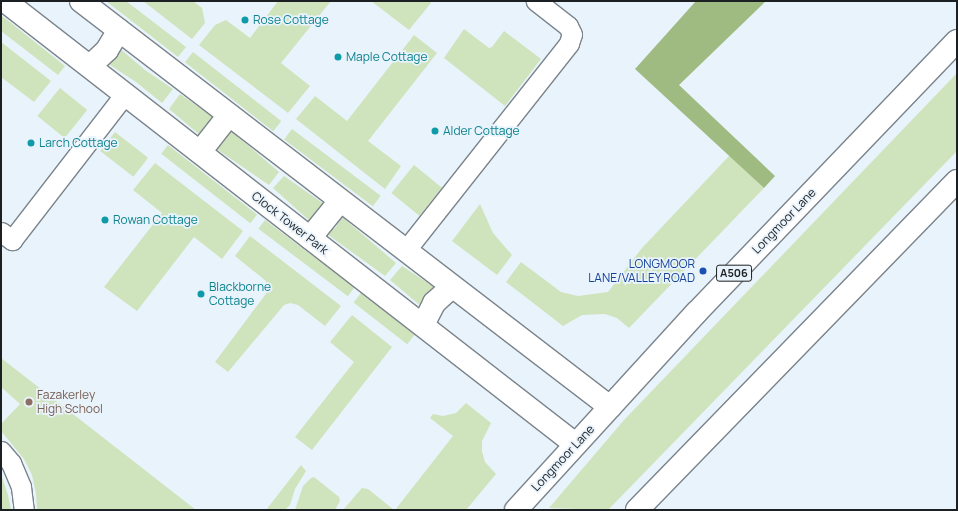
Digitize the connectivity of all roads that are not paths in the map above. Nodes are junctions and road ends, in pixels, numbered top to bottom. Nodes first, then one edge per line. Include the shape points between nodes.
1 (81, 1) edge
2 (536, 1) edge
3 (15, 4) edge
4 (119, 30) junction
5 (957, 41) edge
6 (90, 66) junction
7 (125, 94) junction
8 (229, 115) junction
9 (200, 152) junction
10 (957, 181) edge
11 (340, 201) junction
12 (1, 232) edge
13 (310, 238) junction
14 (406, 251) junction
15 (452, 288) junction
16 (423, 325) junction
17 (610, 407) junction
18 (575, 444) junction
19 (1, 451) edge
20 (24, 510) edge
21 (516, 510) edge
22 (637, 510) edge

1 - 4 street
2 - 14 lane via 568,26 572,34 569,43
3 - 6 street, Clock Tower Park
4 - 6 street via 107,50
4 - 8 street
5 - 17 street, Longmoor Lane / A506 via 696,313
6 - 7 street, Clock Tower Park
7 - 9 street, Clock Tower Park
7 - 12 lane via 12,240
8 - 9 street
8 - 11 street
9 - 13 street, Clock Tower Park
10 - 22 street
11 - 13 street
11 - 14 street
13 - 16 street, Clock Tower Park
14 - 15 street
15 - 16 street via 434,303
15 - 17 street
16 - 18 street, Clock Tower Park
17 - 18 street, Longmoor Lane / A506
18 - 21 street, Longmoor Lane / A506
19 - 20 lane via 11,464 21,487

